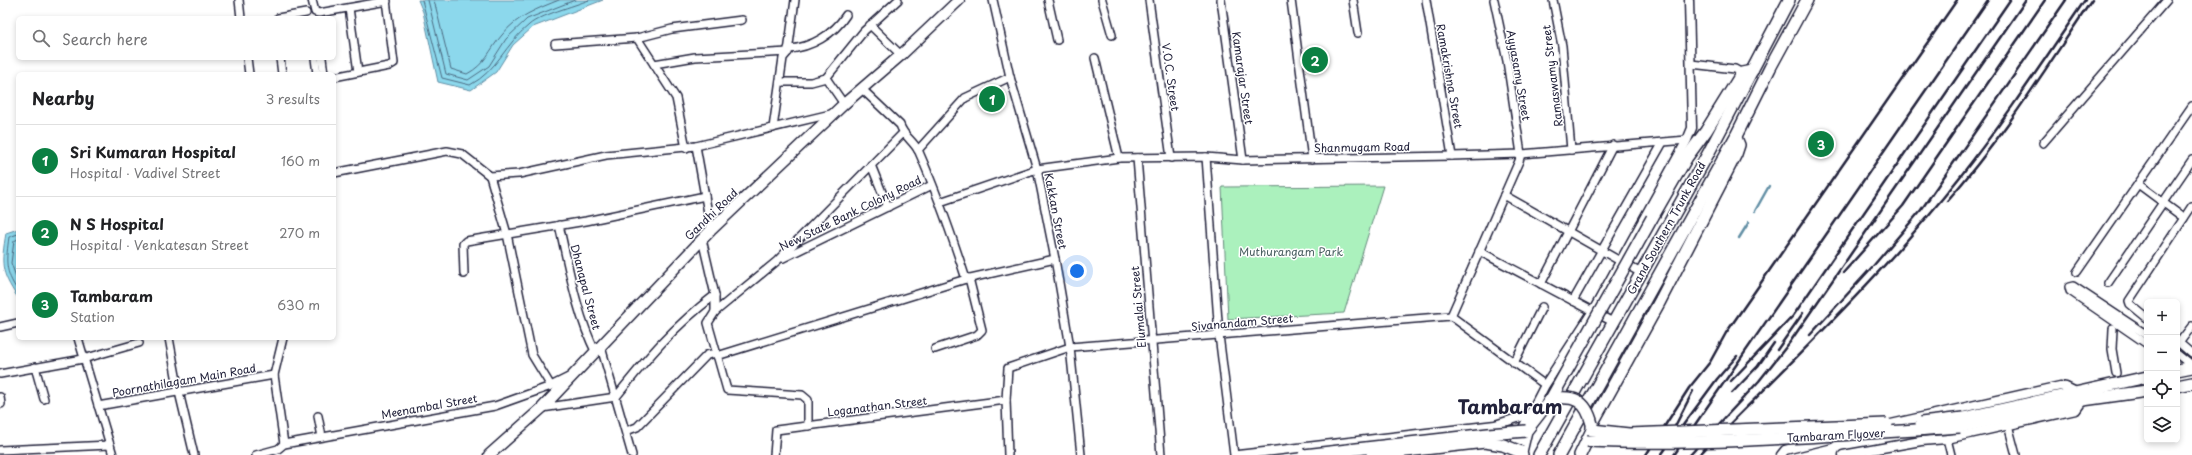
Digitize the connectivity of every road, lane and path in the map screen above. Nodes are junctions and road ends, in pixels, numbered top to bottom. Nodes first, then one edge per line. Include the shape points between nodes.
1 (239, 0) edge
2 (312, 0) edge
3 (794, 0) edge
4 (898, 0) edge
5 (959, 0) edge
6 (993, 0) edge
7 (1048, 0) edge
8 (1102, 0) edge
9 (1149, 0) edge
10 (1221, 0) edge
11 (1291, 0) edge
12 (1353, 0) edge
13 (1426, 0) edge
14 (1494, 0) edge
15 (1553, 0) edge
16 (1689, 0) edge
17 (1789, 0) edge
18 (1807, 0) edge
19 (2167, 0) edge
20 (386, 1) edge
21 (349, 8) junction
22 (306, 13) dead end
23 (316, 15) edge
24 (846, 15) dead end
25 (242, 16) edge
26 (289, 16) edge
27 (742, 20) dead end
28 (870, 25) junction
29 (1358, 33) dead end
30 (1112, 35) dead end
31 (637, 38) junction
32 (1058, 40) dead end
33 (555, 44) dead end
34 (788, 51) junction
35 (901, 55) junction
36 (1095, 58) dead end
37 (247, 60) edge
38 (280, 60) edge
39 (315, 60) edge
40 (322, 60) edge
41 (654, 64) junction
42 (1691, 64) junction
43 (249, 72) edge
44 (282, 72) edge
45 (317, 72) edge
46 (324, 72) edge
47 (358, 72) junction
48 (1747, 72) junction
49 (336, 77) edge
50 (1010, 77) junction
51 (826, 78) junction
52 (780, 82) junction
53 (862, 89) junction
54 (844, 104) junction
55 (2192, 106) edge
56 (835, 113) junction
57 (774, 128) junction
58 (902, 133) junction
59 (1736, 136) junction
60 (1687, 140) junction
61 (2043, 143) dead end
62 (1662, 144) junction
63 (1613, 145) junction
64 (696, 146) junction
65 (686, 148) junction
66 (918, 150) junction
67 (1572, 150) junction
68 (1521, 154) junction
69 (1452, 156) junction
70 (1206, 157) junction
71 (1119, 158) junction
72 (1137, 158) junction
73 (1171, 158) junction
74 (1312, 159) junction
75 (1243, 160) junction
76 (2192, 160) edge
77 (871, 165) junction
78 (1037, 169) junction
79 (336, 173) edge
80 (490, 176) junction
81 (2138, 184) junction
82 (932, 185) junction
83 (1504, 195) junction
84 (705, 196) junction
85 (940, 202) junction
86 (2163, 202) junction
87 (888, 206) junction
88 (2192, 206) edge
89 (2184, 218) junction
90 (559, 225) junction
91 (711, 230) junction
92 (1567, 232) junction
93 (507, 234) junction
94 (702, 239) junction
95 (1479, 251) junction
96 (1602, 251) junction
97 (1055, 259) junction
98 (777, 260) junction
99 (1620, 261) junction
100 (2077, 272) dead end
101 (1641, 273) junction
102 (464, 274) dead end
103 (967, 278) junction
104 (2108, 283) dead end
105 (1541, 284) junction
106 (714, 295) junction
107 (1573, 301) junction
108 (1542, 307) dead end
109 (1593, 311) junction
110 (715, 312) junction
111 (1451, 316) junction
112 (2144, 316) edge
113 (1613, 322) junction
114 (16, 324) edge
115 (2192, 326) edge
116 (0, 327) edge
117 (2113, 329) dead end
118 (2144, 333) edge
119 (1219, 335) junction
120 (78, 340) edge
121 (169, 340) edge
122 (283, 340) edge
123 (1152, 340) junction
124 (2180, 340) edge
125 (2144, 342) edge
126 (139, 343) dead end
127 (2180, 344) edge
128 (1070, 347) junction
129 (935, 349) dead end
130 (598, 350) junction
131 (2190, 351) edge
132 (717, 354) junction
133 (83, 359) junction
134 (1514, 363) junction
135 (35, 367) junction
136 (2116, 373) dead end
137 (0, 374) edge
138 (274, 375) junction
139 (573, 375) junction
140 (2144, 378) edge
141 (2192, 383) edge
142 (1545, 385) junction
143 (2180, 385) edge
144 (551, 386) junction
145 (2144, 391) edge
146 (178, 392) junction
147 (2080, 396) junction
148 (616, 397) junction
149 (44, 399) dead end
150 (1551, 399) junction
151 (1006, 400) junction
152 (2052, 403) junction
153 (98, 406) junction
154 (542, 408) junction
155 (1530, 414) junction
156 (318, 416) dead end
157 (2008, 425) junction
158 (808, 426) junction
159 (1592, 427) junction
160 (626, 431) junction
161 (1526, 432) junction
162 (322, 437) junction
163 (1947, 438) junction
164 (1587, 441) junction
165 (284, 444) junction
166 (110, 445) junction
167 (0, 450) edge
168 (1521, 454) edge
169 (113, 455) edge
170 (194, 455) edge
171 (256, 455) edge
172 (489, 455) edge
173 (632, 455) edge
174 (774, 455) edge
175 (1008, 455) edge
176 (1081, 455) edge
177 (1161, 455) edge
178 (1234, 455) edge
179 (1238, 455) edge
180 (1304, 455) edge
181 (1372, 455) edge
182 (1509, 455) edge
183 (1539, 455) edge
184 (1559, 455) edge
185 (1580, 455) edge
186 (1781, 455) edge
187 (1843, 455) edge
188 (1951, 455) edge
189 (2016, 455) edge

1 - 25 street
2 - 23 street
3 - 34 street
4 - 28 street
5 - 35 main road, Gandhi Road
6 - 50 street, Kakkan Street
7 - 32 street
8 - 30 street
9 - 73 street, V.O.C. Street
10 - 75 street, Kamarajar Street
11 - 74 street
12 - 29 street
13 - 69 street, Ramakrishna Street
14 - 68 street, Ayyasamy Street
15 - 67 street, Ramaswamy Street via 1562,46
16 - 42 street
17 - 48 main road, Grand Southern Trunk Road
18 - 59 main road, Grand Southern Trunk Road
19 - 61 street
20 - 21 street
20 - 47 street via 394,63
21 - 23 street
21 - 47 street
22 - 26 street
24 - 34 street via 840,24 813,43
27 - 31 street via 672,29
28 - 35 street
28 - 51 street
31 - 33 street
31 - 41 street
34 - 41 street via 695,57
34 - 52 street via 783,58
35 - 53 main road, Gandhi Road
36 - 71 street
37 - 43 street
38 - 44 street
39 - 45 street
40 - 46 street
41 - 65 street via 676,98
42 - 48 street
42 - 60 street via 1692,128
47 - 49 street
48 - 101 main road, Grand Southern Trunk Road
48 - 150 main road, bridge via 1687,157
50 - 66 street via 965,98
50 - 78 street, Kakkan Street
51 - 52 street via 812,82
51 - 54 street
52 - 57 street
53 - 54 main road, Gandhi Road
53 - 58 street via 900,125
54 - 56 main road, Gandhi Road
55 - 81 street
56 - 57 street
56 - 91 main road, Gandhi Road
57 - 64 street
58 - 66 street
58 - 77 street
59 - 159 main road via 1739,145 1736,154
59 - 184 main road, Grand Southern Trunk Road
60 - 62 street, Shanmugam Road
60 - 99 street
62 - 63 street, Shanmugam Road
62 - 96 street
63 - 67 street, Shanmugam Road
63 - 92 street
64 - 65 street
64 - 84 street
65 - 80 street via 606,155 520,174
66 - 82 street
67 - 68 street, Shanmugam Road
68 - 69 street, Shanmugam Road
68 - 83 street
69 - 74 street, Shanmugam Road
70 - 73 street, Shanmugam Road
70 - 75 street, Shanmugam Road
70 - 119 street
71 - 72 street, Shanmugam Road
71 - 78 street, Shanmugam Road
72 - 73 street, Shanmugam Road
72 - 123 street, Elumalai Street
74 - 75 street, Shanmugam Road
76 - 86 street
77 - 87 street
77 - 98 street
78 - 85 street, Shanmugam Road
78 - 97 street, Kakkan Street
79 - 80 street via 447,151 462,154
80 - 93 street
81 - 86 street
81 - 100 street
82 - 85 street
82 - 87 street, New State Bank Colony Road
83 - 92 street
83 - 95 street
84 - 90 street
84 - 91 street
85 - 103 street
86 - 89 street
86 - 104 street
87 - 98 street, New State Bank Colony Road
88 - 89 street
89 - 112 street via 2129,301
90 - 93 street
90 - 130 street, Dhanapal Street via 580,314
91 - 94 main road, Gandhi Road
92 - 96 street
92 - 105 street
93 - 102 street via 464,242
93 - 144 street via 532,355
94 - 106 street
94 - 130 main road, Gandhi Road
95 - 105 street
95 - 111 street
96 - 99 street
96 - 107 street
97 - 103 street
97 - 128 street, Kakkan Street
98 - 110 street
99 - 101 street
99 - 109 street
101 - 113 main road, Grand Southern Trunk Road
103 - 129 street via 982,330 977,335
103 - 132 street
105 - 107 street
106 - 110 street
106 - 148 street via 687,316 655,348
107 - 109 street
108 - 134 street
109 - 113 street
109 - 142 street
110 - 132 street via 708,323
111 - 119 street, Sivanandam Street
111 - 134 street
113 - 183 main road, Grand Southern Trunk Road
114 - 116 street
115 - 124 street
117 - 136 street via 2112,349
118 - 125 street via 2073,286 2069,287 2070,291
119 - 123 street, Sivanandam Street
119 - 178 street
120 - 133 street
121 - 146 street
122 - 138 street
123 - 128 street, Sivanandam Street
123 - 177 street, Elumalai Street
126 - 133 street
127 - 131 street
128 - 151 street, Sivanandam Street via 1008,368
128 - 176 street, Kakkan Street
130 - 139 main road, Gandhi Road
130 - 148 street, Dhanapal Street
132 - 158 street via 727,390 802,395 808,400
132 - 160 street via 707,355 637,427
133 - 135 street
133 - 153 street
134 - 142 street
135 - 137 street
135 - 149 street
138 - 146 street, Poornathilagam Main Road
138 - 165 street
139 - 144 street, Meenambal Street
139 - 154 main road, Gandhi Road
140 - 147 main road
141 - 143 main road
142 - 155 street
144 - 162 street, Meenambal Street via 495,406
145 - 147 main road
146 - 153 street, Poornathilagam Main Road
146 - 170 street
147 - 152 main road, Tambaram Flyover
147 - 157 street via 2076,410
147 - 186 street via 2060,386 1938,412 1786,450
148 - 154 street
148 - 160 street, Dhanapal Street
150 - 159 main road, bridge via 1565,396 1578,400 1589,412
150 - 161 main road
151 - 158 street, Loganathan Street
151 - 175 street, Sivanandam Street
152 - 159 main road, Tambaram Flyover, bridge via 1915,423 1630,434
152 - 164 main road, Tambaram Flyover, bridge via 1960,427 1734,440 1638,443
153 - 166 street
154 - 172 main road, Gandhi Road
155 - 179 street via 1495,425
155 - 182 street
156 - 162 street
157 - 163 street
157 - 189 street
158 - 174 street, Loganathan Street via 776,430
159 - 164 main road, bridge
160 - 173 street, Dhanapal Street
161 - 168 main road
161 - 180 main road, bridge via 1481,434
162 - 165 street, Meenambal Street
163 - 187 street via 1921,440
163 - 188 street
164 - 185 main road
165 - 171 street, Meenambal Street via 278,449
166 - 167 street
166 - 169 street
168 - 181 main road, bridge via 1503,445 1485,442

